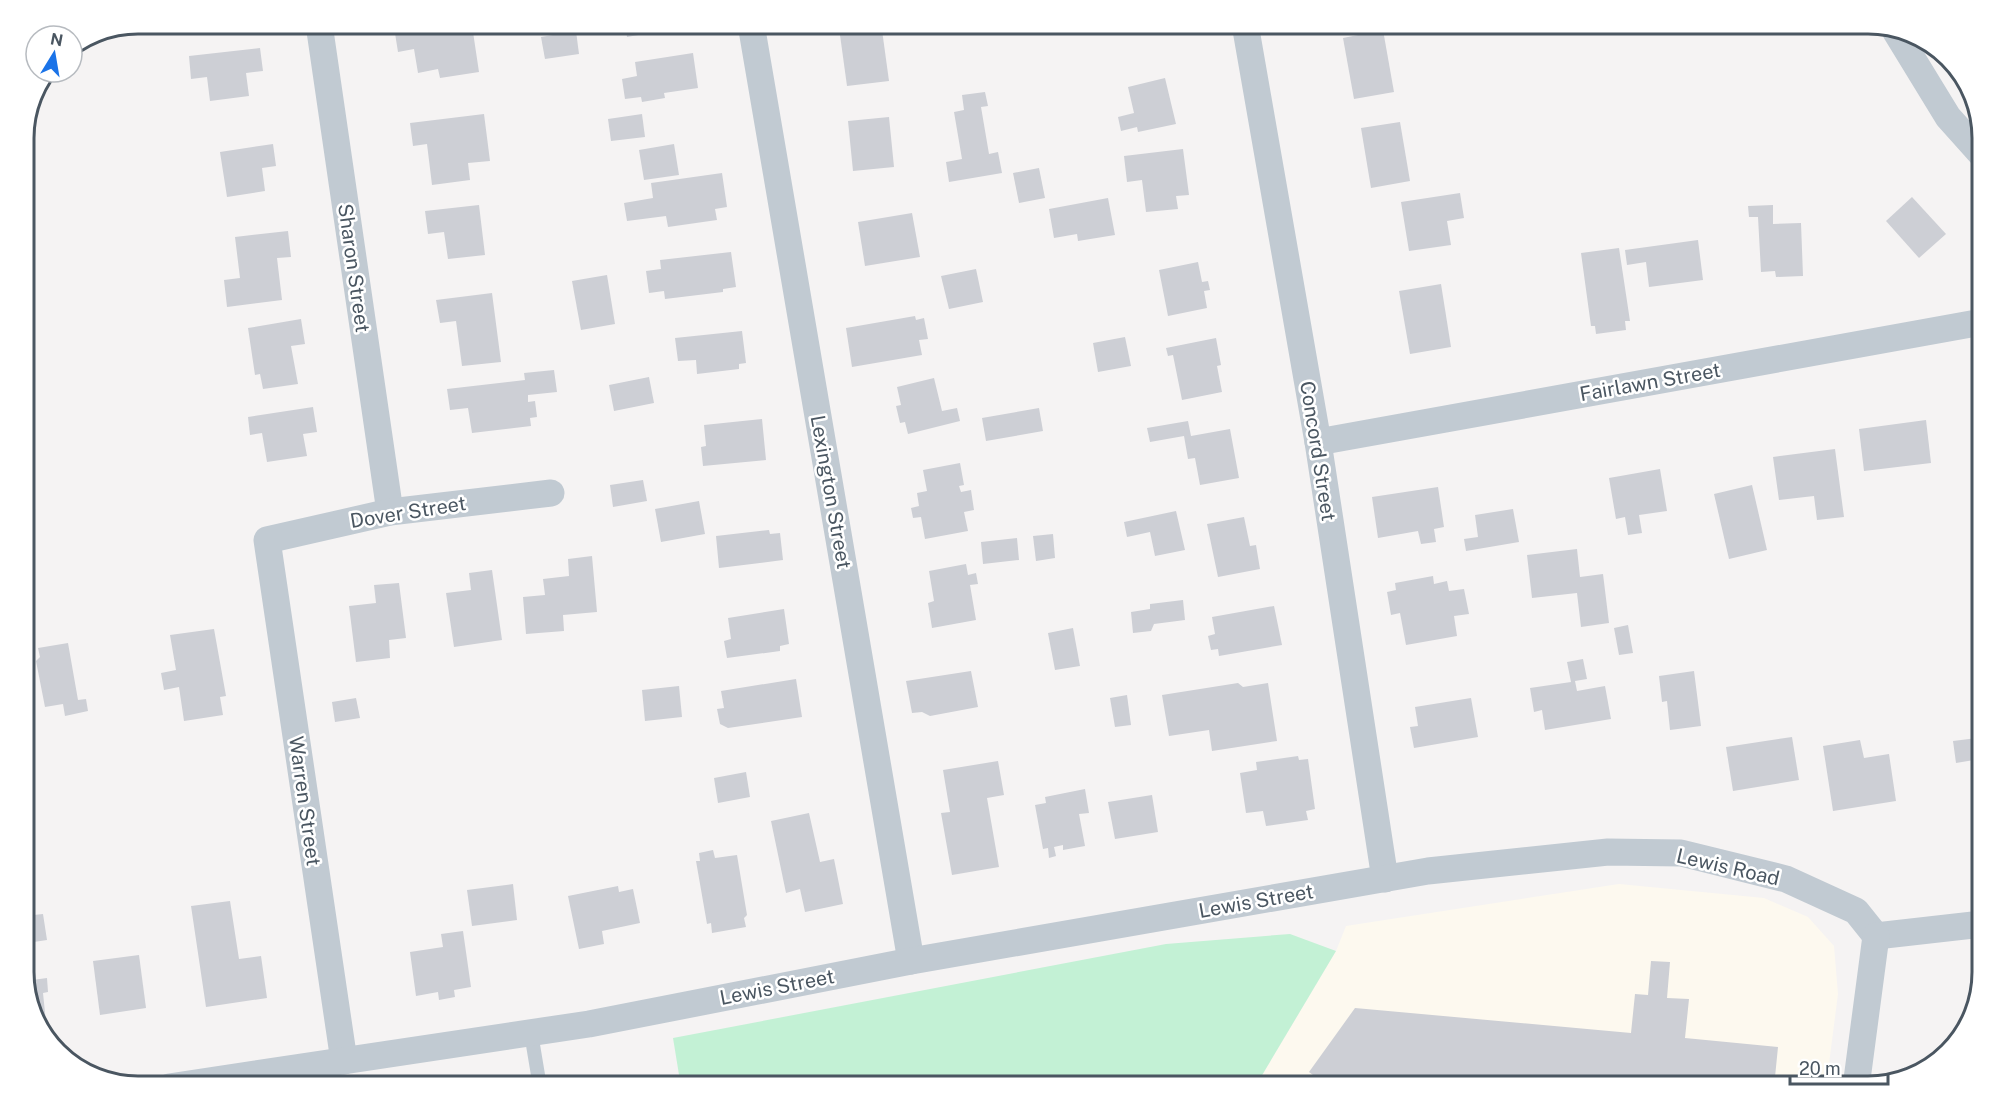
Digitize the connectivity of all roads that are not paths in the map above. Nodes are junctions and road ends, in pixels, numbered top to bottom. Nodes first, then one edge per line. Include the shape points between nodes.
1 (320, 34) edge
2 (753, 34) edge
3 (1247, 34) edge
4 (1901, 40) edge
5 (1971, 143) edge
6 (1971, 324) edge
7 (1318, 442) junction
8 (551, 493) dead end
9 (390, 512) junction
10 (267, 540) joint
11 (1384, 879) junction
12 (1972, 925) edge
13 (1876, 936) junction
14 (911, 961) junction
15 (531, 1033) junction
16 (344, 1061) junction
17 (260, 1076) edge
18 (538, 1076) edge
19 (1857, 1076) edge

1 - 9 street, Sharon Street
2 - 14 street, Lexington Street
3 - 7 street, Concord Street
4 - 5 street via 1948,117
6 - 7 street, Fairlawn Street
7 - 11 street, Concord Street
8 - 9 street, Dover Street
9 - 10 street, Dover Street
10 - 16 street, Warren Street
11 - 13 street, Lewis Road via 1608,852 1681,853 1786,879 1857,911
11 - 14 street, Lewis Street
12 - 13 street
13 - 19 street
14 - 15 street, Lewis Street
15 - 16 street, Lewis Street
15 - 18 lane
16 - 17 street, Lewis Street

